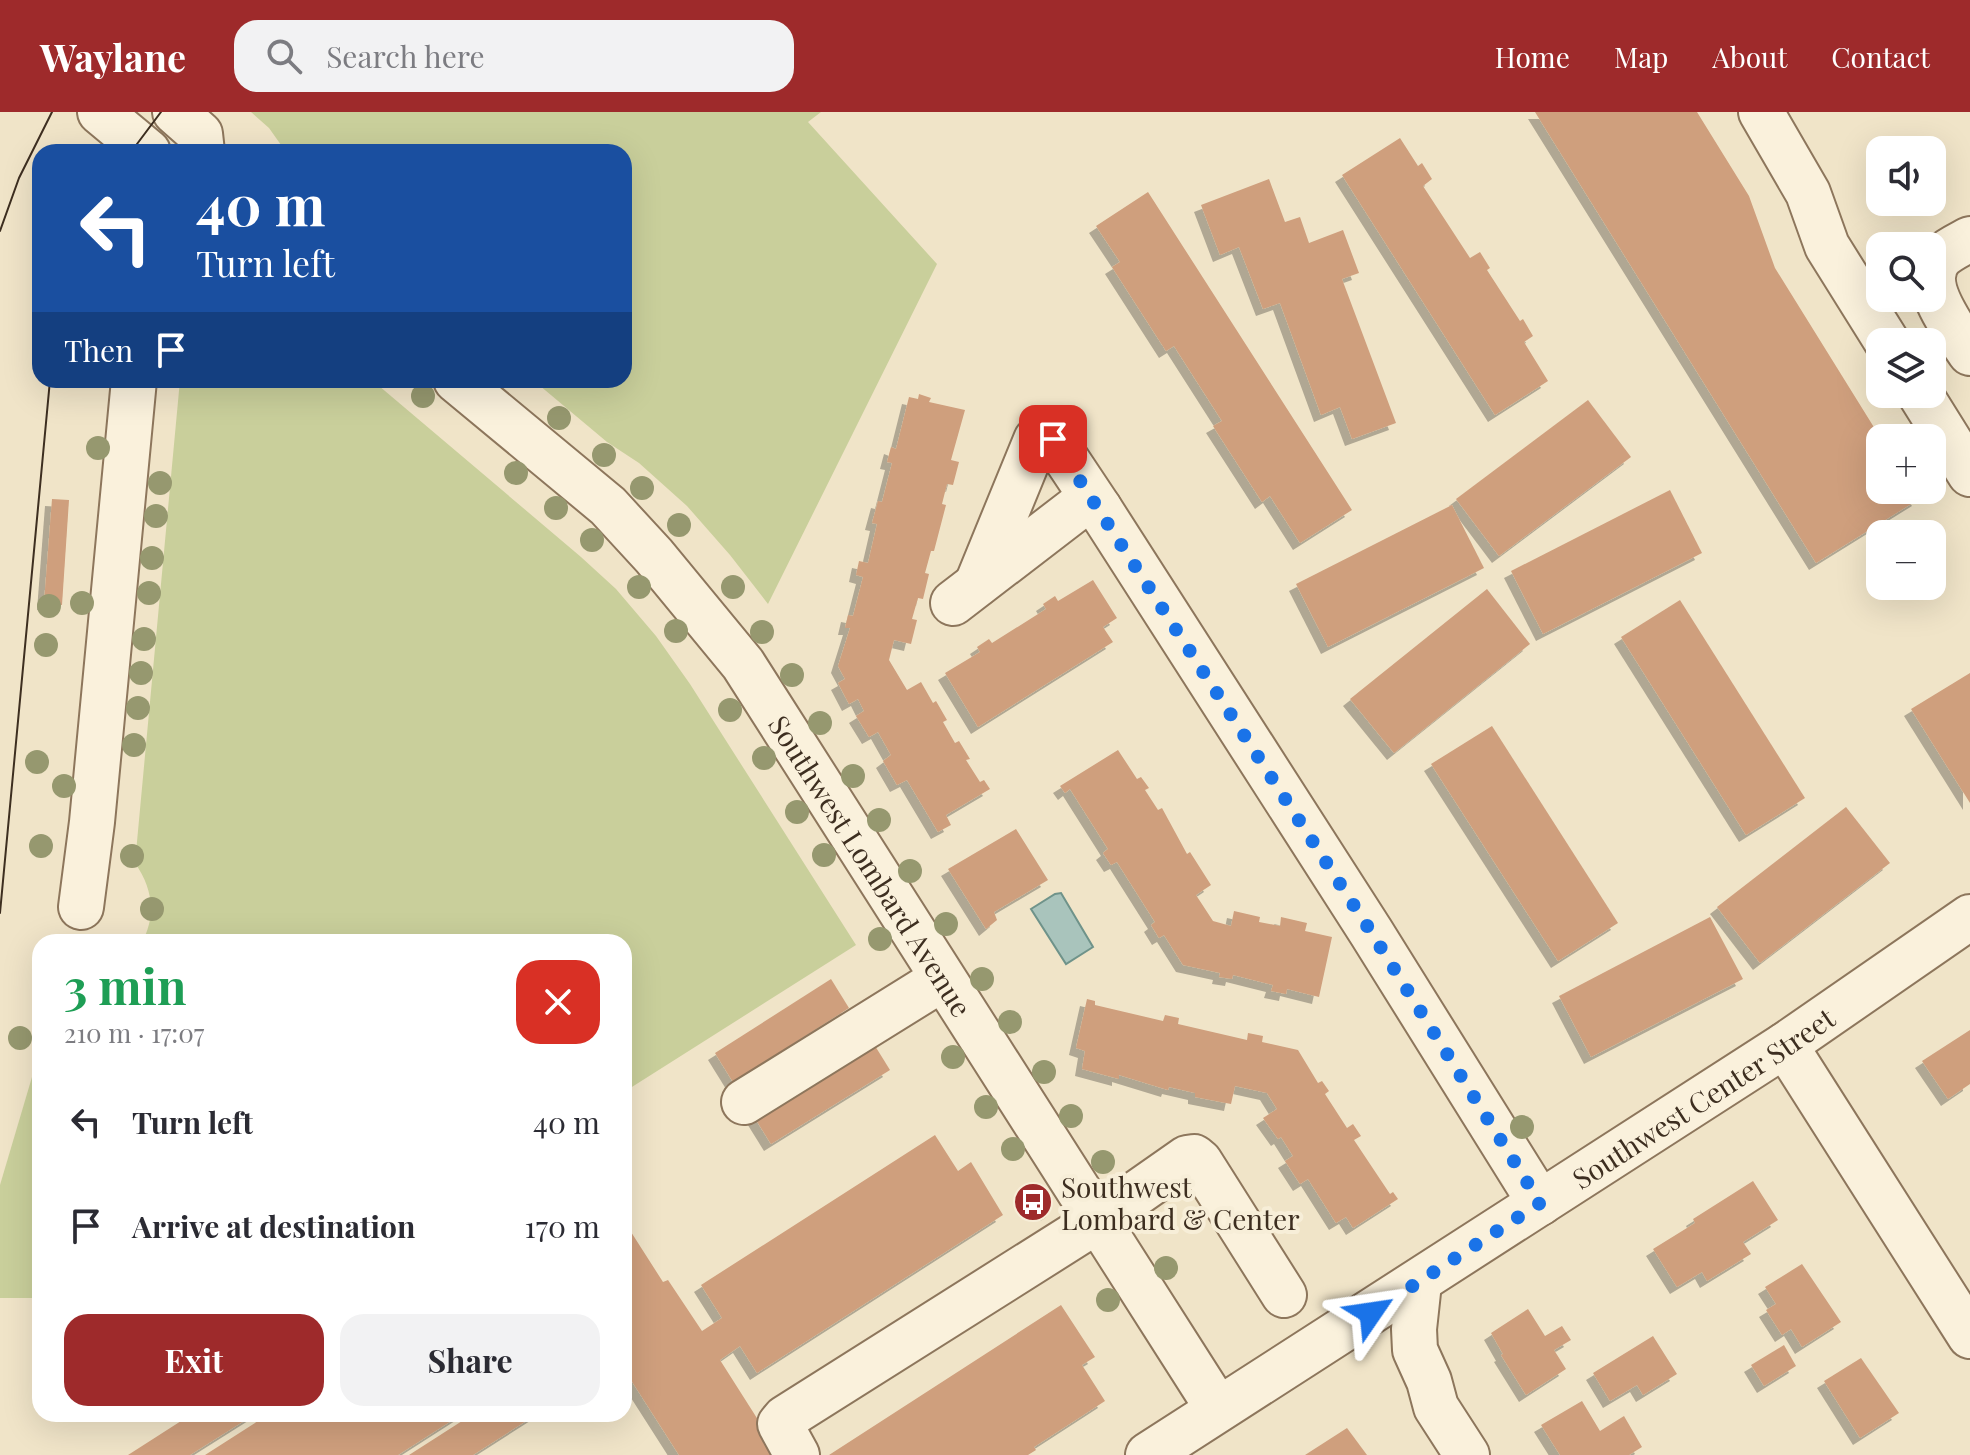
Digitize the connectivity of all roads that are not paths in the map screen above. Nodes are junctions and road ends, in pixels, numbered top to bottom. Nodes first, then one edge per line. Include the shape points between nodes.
1 (100, 112) edge
2 (175, 112) edge
3 (1763, 113) edge
4 (138, 144) edge
5 (201, 144) edge
6 (1970, 239) edge
7 (1878, 328) edge
8 (1970, 353) edge
9 (133, 388) edge
10 (466, 388) edge
11 (1929, 408) edge
12 (1970, 474) edge
13 (1099, 508) junction
14 (81, 907) dead end
15 (1970, 917) edge
16 (942, 979) junction
17 (1785, 1045) junction
18 (744, 1102) dead end
19 (1540, 1203) junction
20 (1097, 1221) junction
21 (1419, 1283) junction
22 (1284, 1295) dead end
23 (1970, 1336) edge
24 (1218, 1409) junction
25 (797, 1455) edge
26 (1148, 1455) edge
27 (1467, 1455) edge

1 - 4 street
2 - 5 street via 200,134
3 - 7 street via 1808,193 1827,246
6 - 8 street via 1942,256 1933,280 1940,309
9 - 14 street
10 - 16 street, Southwest Lombard Avenue via 608,506 699,609 743,664
11 - 12 street
13 - 13 street via 1082,504 965,594 1036,440 1053,439
13 - 19 street
15 - 17 street, Southwest Center Street
16 - 18 street
16 - 20 street, Southwest Lombard Avenue
17 - 19 street, Southwest Center Street
17 - 23 street
19 - 21 street, Southwest Center Street
20 - 22 street via 1194,1157
20 - 24 street, Southwest Lombard Avenue
20 - 25 street via 785,1418 780,1424
21 - 24 street, Southwest Center Street
21 - 27 street via 1415,1350 1436,1407
24 - 26 street, Southwest Center Street

